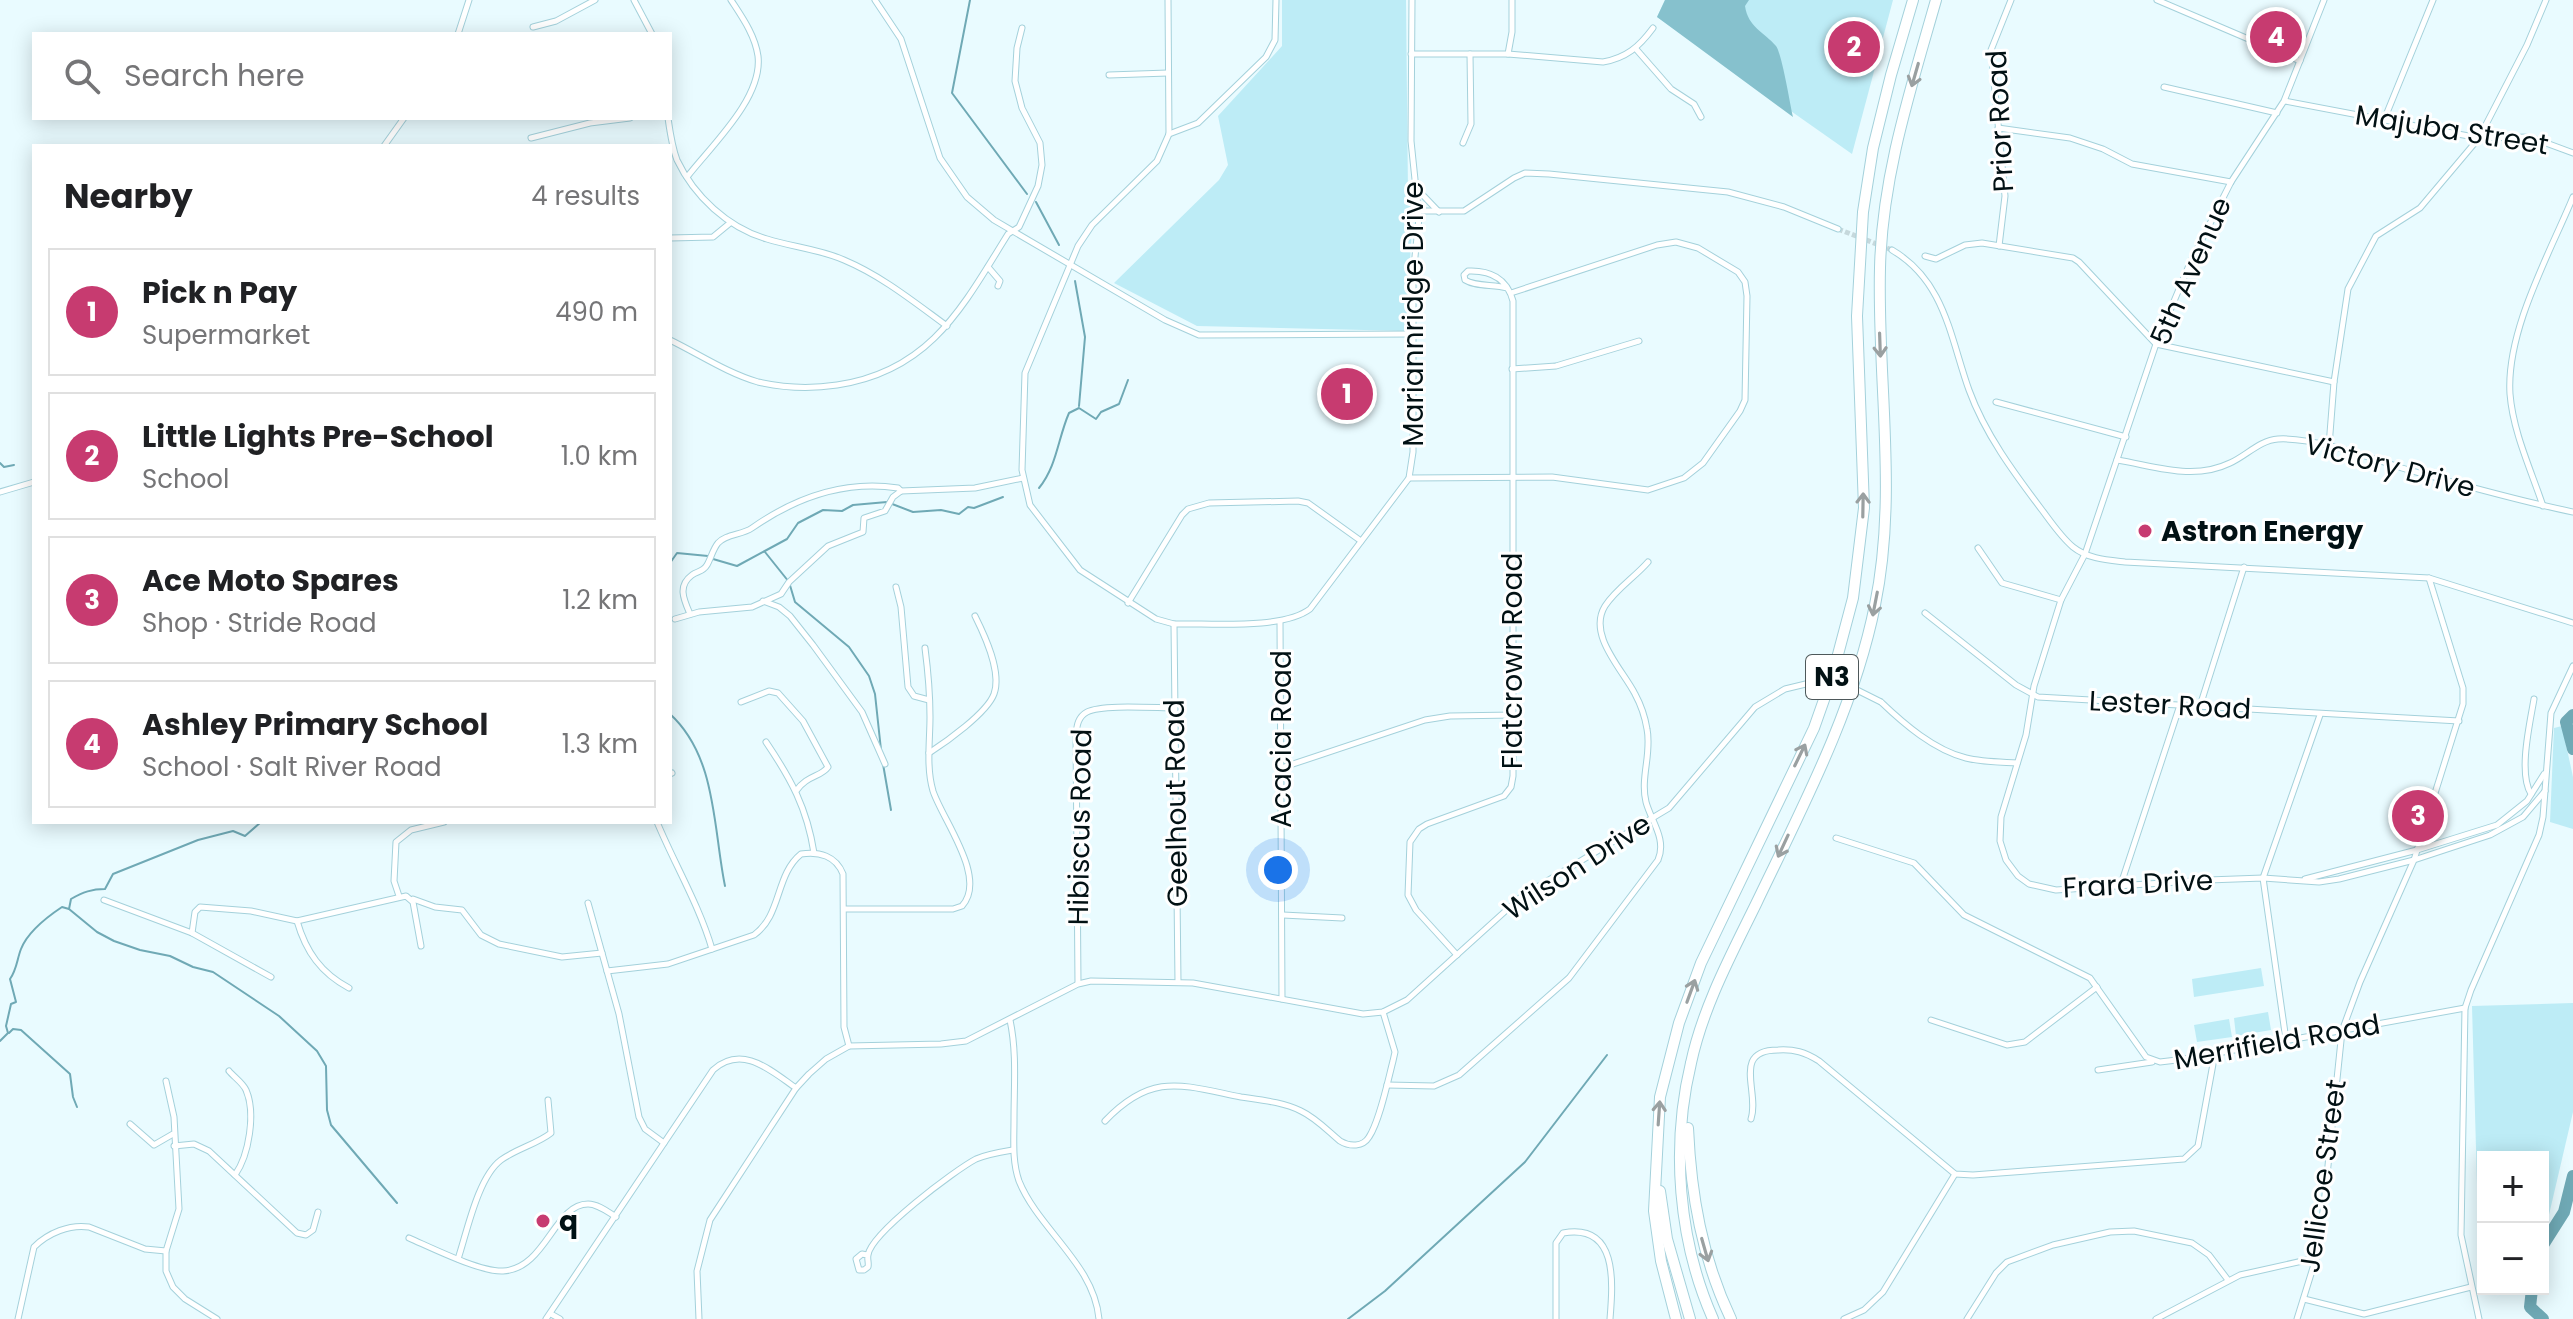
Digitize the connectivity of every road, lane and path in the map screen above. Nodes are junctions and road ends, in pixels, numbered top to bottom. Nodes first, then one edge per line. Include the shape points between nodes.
1 (469, 0) edge
2 (595, 0) edge
3 (634, 0) edge
4 (731, 0) edge
5 (875, 0) edge
6 (1168, 0) edge
7 (1276, 0) edge
8 (1412, 0) edge
9 (1512, 0) edge
10 (1913, 0) edge
11 (1936, 0) edge
12 (2011, 0) edge
13 (2157, 0) edge
14 (2324, 0) edge
15 (2433, 0) edge
16 (2546, 0) edge
17 (533, 27) dead end
18 (1022, 28) dead end
19 (1653, 28) dead end
20 (459, 32) edge
21 (651, 32) edge
22 (1636, 49) junction
23 (1411, 54) junction
24 (1470, 54) junction
25 (1508, 54) junction
26 (2300, 61) junction
27 (1168, 73) junction
28 (1109, 75) dead end
29 (2164, 87) dead end
30 (2284, 101) junction
31 (2277, 113) junction
32 (1701, 117) dead end
33 (403, 120) edge
34 (614, 120) edge
35 (668, 120) edge
36 (2384, 120) junction
37 (1998, 128) junction
38 (1169, 134) junction
39 (531, 138) dead end
40 (2479, 138) junction
41 (1463, 143) dead end
42 (385, 144) edge
43 (2573, 153) edge
44 (687, 177) junction
45 (2231, 182) junction
46 (1415, 188) junction
47 (2573, 197) edge
48 (1419, 211) junction
49 (1439, 212) junction
50 (730, 223) junction
51 (1838, 229) tunnel mouth
52 (1014, 230) junction
53 (672, 238) edge
54 (1999, 246) junction
55 (1892, 250) tunnel mouth
56 (1925, 256) dead end
57 (1071, 263) junction
58 (988, 267) junction
59 (998, 286) dead end
60 (1509, 290) junction
61 (947, 326) junction
62 (1412, 334) junction
63 (672, 341) edge
64 (1639, 341) dead end
65 (2156, 344) junction
66 (1512, 369) junction
67 (2334, 382) junction
68 (1996, 402) dead end
69 (2126, 437) junction
70 (2329, 446) junction
71 (2117, 460) junction
72 (1513, 477) junction
73 (1023, 478) junction
74 (1409, 478) junction
75 (32, 483) edge
76 (0, 492) edge
77 (898, 493) junction
78 (2543, 506) junction
79 (2573, 512) edge
80 (1361, 541) junction
81 (1978, 548) dead end
82 (2085, 554) junction
83 (1648, 562) dead end
84 (2244, 567) junction
85 (2429, 578) junction
86 (896, 587) dead end
87 (2061, 600) junction
88 (762, 601) junction
89 (1128, 603) junction
90 (1925, 613) dead end
91 (690, 614) junction
92 (975, 616) dead end
93 (675, 619) dead end
94 (1269, 622) junction
95 (1280, 622) junction
96 (1174, 624) junction
97 (2572, 624) edge
98 (1281, 636) junction
99 (925, 648) dead end
100 (2573, 666) edge
101 (2033, 695) junction
102 (2534, 699) dead end
103 (929, 700) junction
104 (741, 702) dead end
105 (2180, 705) junction
106 (2200, 706) junction
107 (1174, 708) junction
108 (1514, 715) junction
109 (2320, 715) junction
110 (2459, 721) junction
111 (766, 742) dead end
112 (929, 753) junction
113 (2017, 763) junction
114 (885, 764) dead end
115 (1281, 768) junction
116 (2545, 773) junction
117 (796, 791) junction
118 (2545, 791) junction
119 (2531, 794) junction
120 (2528, 812) junction
121 (2543, 817) junction
122 (1653, 819) junction
123 (436, 824) edge
124 (658, 824) edge
125 (1836, 838) dead end
126 (2417, 850) junction
127 (814, 853) junction
128 (2414, 860) junction
129 (2263, 878) junction
130 (2300, 880) junction
131 (2121, 884) junction
132 (399, 896) junction
133 (411, 898) junction
134 (104, 900) dead end
135 (588, 903) dead end
136 (844, 909) junction
137 (1283, 915) junction
138 (1342, 918) dead end
139 (297, 921) junction
140 (192, 933) junction
141 (421, 946) dead end
142 (712, 949) junction
143 (602, 953) junction
144 (1457, 955) junction
145 (607, 971) junction
146 (271, 977) dead end
147 (1178, 982) junction
148 (1078, 984) junction
149 (2097, 987) junction
150 (349, 988) dead end
151 (1282, 999) junction
152 (2465, 1008) junction
153 (1383, 1012) junction
154 (1010, 1020) junction
155 (1931, 1020) dead end
156 (2342, 1031) junction
157 (2286, 1040) junction
158 (849, 1046) junction
159 (2215, 1053) junction
160 (1691, 1062) junction
161 (2153, 1062) junction
162 (2098, 1070) dead end
163 (229, 1071) dead end
164 (166, 1081) dead end
165 (1387, 1085) junction
166 (796, 1088) junction
167 (548, 1100) dead end
168 (1751, 1119) dead end
169 (1105, 1121) dead end
170 (130, 1124) dead end
171 (174, 1133) junction
172 (664, 1143) junction
173 (174, 1146) junction
174 (1013, 1150) junction
175 (1656, 1161) junction
176 (1955, 1174) junction
177 (235, 1175) junction
178 (318, 1212) dead end
179 (616, 1217) junction
180 (409, 1238) dead end
181 (166, 1251) junction
182 (867, 1255) dead end
183 (2316, 1258) junction
184 (458, 1259) junction
185 (2228, 1280) junction
186 (2471, 1287) junction
187 (2304, 1299) junction
188 (549, 1317) edge
189 (2365, 1317) edge
190 (18, 1319) edge
191 (217, 1319) edge
192 (560, 1319) edge
193 (699, 1319) edge
194 (1099, 1319) edge
195 (1556, 1319) edge
196 (1610, 1319) edge
197 (1676, 1319) edge
198 (1690, 1319) edge
199 (1713, 1319) edge
200 (1731, 1319) edge
201 (1844, 1319) edge
202 (1967, 1319) edge
203 (2156, 1319) edge
204 (2297, 1319) edge
205 (2479, 1319) edge

1 - 20 street
2 - 17 street
3 - 21 street
4 - 44 street via 756,47 757,75 746,101
5 - 52 street via 901,39 934,145 950,174 977,206
6 - 27 street
7 - 38 street via 1275,40 1266,57 1198,123
8 - 23 street, Mariannridge Drive
9 - 25 street
175 -> 10 highway, N3 via 1660,1097 1679,1023 1701,963 1814,728 1853,598 1864,508 1857,316 1861,223 1873,148
11 -> 160 highway, N3 via 1898,140 1881,239 1886,513 1880,580 1866,645 1833,737 1723,971
12 - 37 street, Prior Road via 1991,50
13 - 26 street
14 - 26 street, 5th Avenue
15 - 36 street
16 - 40 street
18 - 52 street via 1015,81 1040,143 1042,165 1038,186
19 - 22 street
22 - 25 street via 1603,62
22 - 32 street
23 - 24 street
23 - 46 street, Mariannridge Drive
24 - 25 street
24 - 41 street via 1471,124
26 - 30 street, 5th Avenue
27 - 28 street
27 - 38 street
29 - 31 street
30 - 31 street, 5th Avenue
30 - 36 street, Majuba Street
31 - 45 street, 5th Avenue
33 - 42 street
34 - 39 street
35 - 44 street
36 - 40 street, Majuba Street
37 - 45 street via 2070,138 2132,164
37 - 54 street, Prior Road via 2005,196
38 - 57 street via 1157,161 1092,225
40 - 43 street, Majuba Street via 2530,137
40 - 67 street via 2420,208 2376,236 2344,302
44 - 50 street
45 - 65 street, 5th Avenue
46 - 48 street, Mariannridge Drive
46 - 49 street
47 - 78 street via 2520,324 2511,375 2513,412
48 - 49 street
48 - 62 street, Mariannridge Drive
49 - 51 street via 1464,211 1525,173 1549,174 1728,192
50 - 53 street via 713,237
50 - 61 street via 765,239 843,259 888,283
52 - 57 street
52 - 58 street
54 - 56 street via 1972,243 1936,259
54 - 65 street via 2079,262
55 - 82 street via 1929,282 1978,410 2005,457 2058,531
57 - 62 street via 1199,335
57 - 73 street via 1025,373
58 - 59 street via 1000,281
58 - 61 street
60 - 60 street via 1469,283 1464,275 1489,272
60 - 66 street
60 - 72 street via 1676,242 1698,248 1738,272 1747,296 1745,400 1695,471 1648,490
61 - 63 street via 893,369 824,387 759,382
62 - 74 street, Mariannridge Drive
64 - 66 street via 1556,366
65 - 67 street
65 - 69 street, 5th Avenue
66 - 72 street
67 - 70 street
68 - 69 street
69 - 71 street, 5th Avenue
70 - 71 street, Victory Drive via 2278,439 2226,465 2189,473
70 - 78 street, Victory Drive
71 - 82 street, 5th Avenue
72 - 74 street
72 - 108 street, Flatcrown Road
73 - 77 street via 975,488
73 - 89 street via 1030,505 1072,561
74 - 80 street, Mariannridge Drive
75 - 76 street
77 - 88 street via 885,511 864,518 863,532 828,546 781,594
77 - 91 street via 889,486 823,492 727,537 683,586
78 - 79 street, Victory Drive
80 - 89 street via 1308,503 1196,505 1182,515
80 - 95 street, Mariannridge Drive via 1310,609
81 - 87 street via 2002,583
82 - 84 street via 2125,562
82 - 87 street, 5th Avenue
83 - 122 street via 1606,604 1600,619 1605,642 1635,692 1647,728 1644,792
84 - 85 street
84 - 106 street
85 - 97 street
85 - 110 street, Jellicoe Street via 2463,688
86 - 103 street via 908,687 914,696
87 - 101 street, 5th Avenue
88 - 91 street via 743,609
88 - 114 street via 785,611 813,645 862,712
89 - 96 street
90 - 101 street
91 - 93 street
92 - 112 street via 995,673 995,691 958,733
94 - 95 street
94 - 96 street
94 - 98 street
95 - 98 street, Acacia Road
96 - 107 street, Geelhout Road
98 - 115 street, Acacia Road
99 - 103 street
100 - 116 street via 2551,713
101 - 105 street, Lester Road
101 - 113 street
102 - 119 street via 2525,768
103 - 112 street
104 - 117 street via 769,691 778,693 815,740 828,767
105 - 106 street, Lester Road
105 - 131 street
106 - 109 street, Lester Road
107 - 147 street, Geelhout Road
107 - 148 street, Hibiscus Road via 1101,708 1079,719
108 - 115 street via 1425,720
108 - 144 street, Flatcrown Road via 1513,776 1504,796 1427,824 1410,842 1408,895
109 - 110 street, Lester Road
109 - 129 street
110 - 126 street, Jellicoe Street
111 - 117 street
112 - 136 street via 933,790 964,858 966,904 953,909
113 - 122 street, Wilson Drive, bridge via 1964,758 1904,724 1881,702 1847,685 1814,682 1785,689 1755,707 1678,799
113 - 131 street, Frara Drive via 2001,817 2000,841 2018,876 2056,890
115 - 137 street, Acacia Road
116 - 118 street
116 - 119 street, Frara Drive
117 - 127 street
118 - 120 street, Frara Drive
118 - 121 street
119 - 126 street, Frara Drive via 2497,825
120 - 121 street
120 - 128 street, Frara Drive via 2490,835
121 - 152 street
122 - 144 street, Wilson Drive via 1522,896
122 - 165 street via 1662,848 1658,860 1562,986 1450,1081
123 - 132 street via 411,830 396,842 394,881
124 - 142 street
125 - 149 street, Merrifield Road via 1914,863 1964,915 2080,972
126 - 128 street, Jellicoe Street
126 - 130 street, Frara Drive
127 - 136 street via 841,868
127 - 142 street via 801,854 793,862 764,927
128 - 130 street, Frara Drive via 2339,879
128 - 156 street, Jellicoe Street
129 - 130 street, Frara Drive
129 - 131 street, Frara Drive
129 - 157 street
132 - 133 street
132 - 139 street
133 - 141 street
133 - 143 street via 464,912 481,935 499,944 562,957
134 - 140 street
135 - 143 street
136 - 158 street via 844,1027
137 - 138 street
137 - 151 street, Acacia Road
139 - 140 street via 200,907
139 - 150 street via 316,963
140 - 146 street
142 - 145 street via 656,966
143 - 145 street
144 - 153 street, Wilson Drive via 1407,1000
145 - 172 street via 639,1117
147 - 148 street
147 - 151 street
148 - 154 street
149 - 155 street via 2016,1045
149 - 161 street, Merrifield Road
151 - 153 street via 1363,1014
152 - 156 street, Merrifield Road
152 - 186 street via 2461,1235
153 - 165 street via 1395,1052
154 - 158 street via 955,1043
154 - 174 street
156 - 157 street, Merrifield Road
156 - 183 street, Jellicoe Street
157 - 159 street, Merrifield Road
158 - 166 street via 826,1059
159 - 161 street, Merrifield Road
159 - 176 street via 2198,1146 2184,1159
160 - 199 highway, N3 via 1680,1171 1694,1267
160 -> 200 highway via 1687,1122 1694,1202 1709,1263
161 - 162 street
163 - 177 street via 246,1090 252,1115
164 - 171 street
165 - 169 street via 1370,1136 1358,1145 1347,1145 1297,1109 1182,1085 1135,1096
166 - 172 street via 755,1061 723,1062
166 - 193 street via 710,1220 697,1271
167 - 184 street via 552,1130 493,1168
168 - 176 street via 1753,1059 1771,1050 1807,1053
170 - 171 street via 154,1145
171 - 173 street
172 - 179 street
173 - 177 street via 201,1145
173 - 181 street via 179,1209
174 - 182 street via 969,1163 894,1220
174 - 194 street via 1024,1191 1092,1289
175 - 197 highway via 1655,1221
175 - 198 highway, N3 via 1667,1239
176 - 201 street via 1883,1292
177 - 178 street via 297,1233 313,1230
179 - 184 street via 592,1204 575,1208 534,1258 512,1270 490,1270
179 - 188 street
180 - 184 street
181 - 190 street via 145,1249 89,1227 62,1229 34,1247
181 - 191 street via 173,1287
183 - 185 street
183 - 187 street, Jellicoe Street
185 - 202 street via 2192,1243 2134,1231 2110,1232 2007,1262
185 - 203 street
186 - 189 street
186 - 205 street
187 - 189 street
187 - 204 street, Jellicoe Street
188 - 192 street
195 - 196 street via 1556,1243 1570,1232 1590,1234 1602,1244 1611,1270

